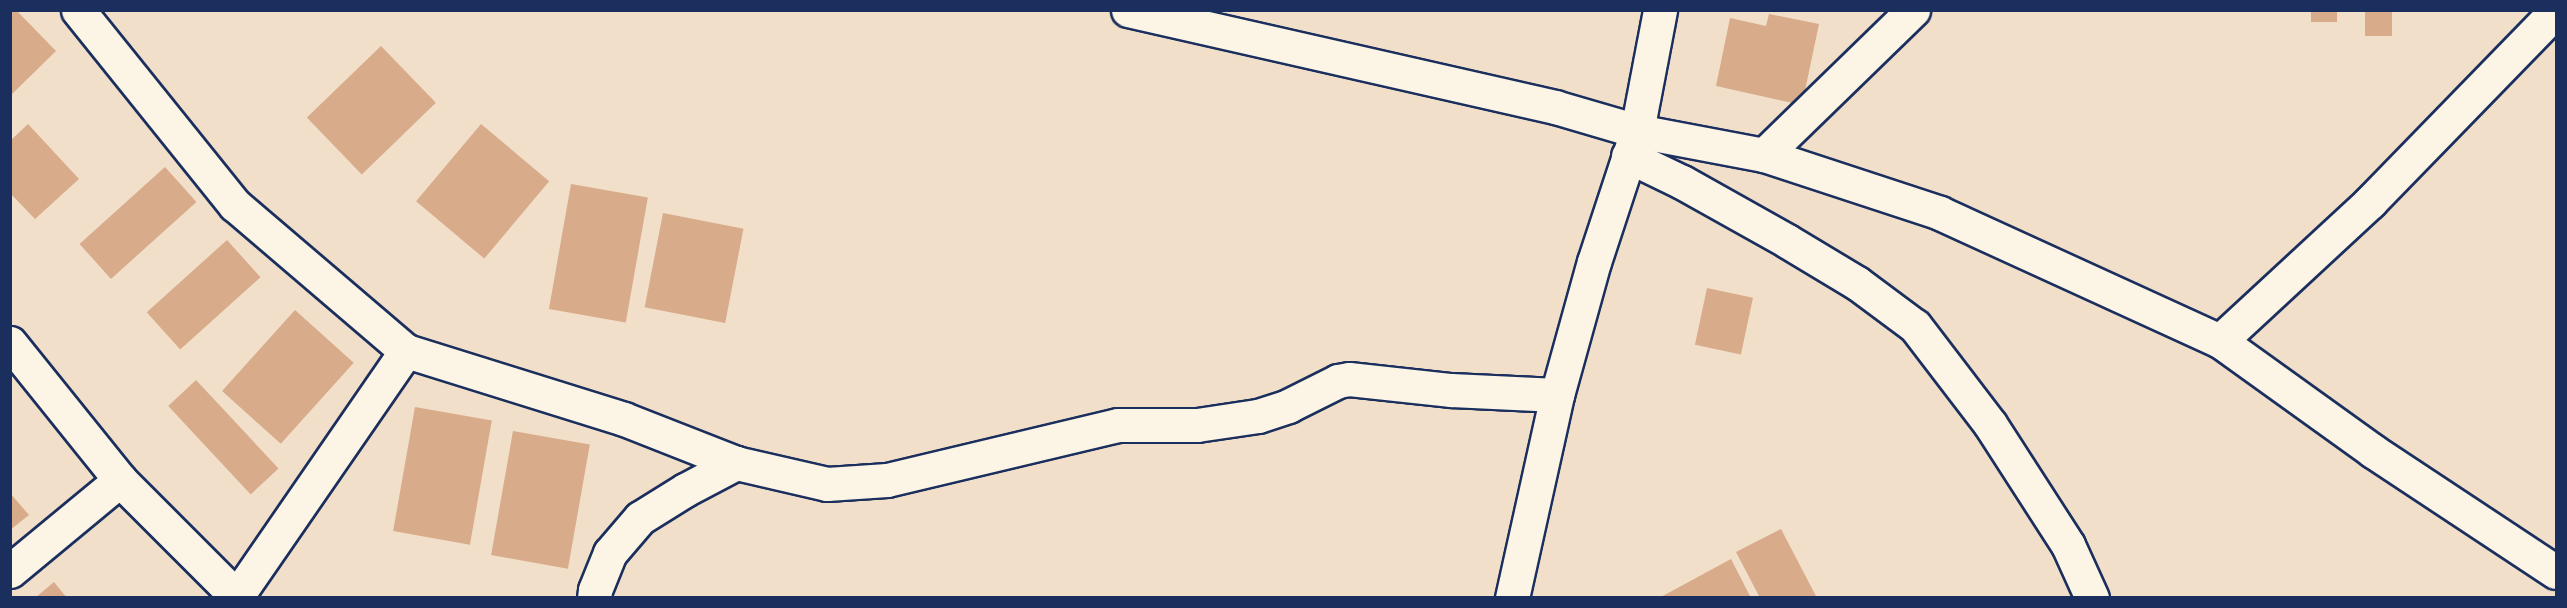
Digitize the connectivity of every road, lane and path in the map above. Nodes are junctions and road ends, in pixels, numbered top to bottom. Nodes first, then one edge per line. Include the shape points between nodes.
1 (78, 10) edge
2 (1128, 10) edge
3 (1660, 10) edge
4 (1913, 10) edge
5 (2556, 11) edge
6 (1633, 144) junction
7 (1764, 155) junction
8 (2220, 341) junction
9 (10, 343) edge
10 (406, 351) junction
11 (1557, 395) junction
12 (736, 463) junction
13 (120, 480) junction
14 (10, 571) edge
15 (2556, 572) edge
16 (237, 597) edge
17 (594, 597) edge
18 (1512, 597) edge
19 (2092, 597) edge

1 - 10 street via 235,205
2 - 6 street via 1555,106
3 - 6 street
4 - 7 street
5 - 8 street via 2370,202
6 - 7 street
6 - 11 street via 1594,262
6 - 19 street via 1682,182 1857,283 1915,326 1990,424 2068,545
7 - 8 street via 1940,213
8 - 15 street via 2373,451
9 - 13 street
10 - 12 street via 624,419
10 - 16 street
11 - 12 street via 1451,390 1349,379 1258,416 1197,425 1118,425 887,480 827,484
11 - 18 street
12 - 17 street via 640,518 610,554
13 - 14 street
13 - 16 street

